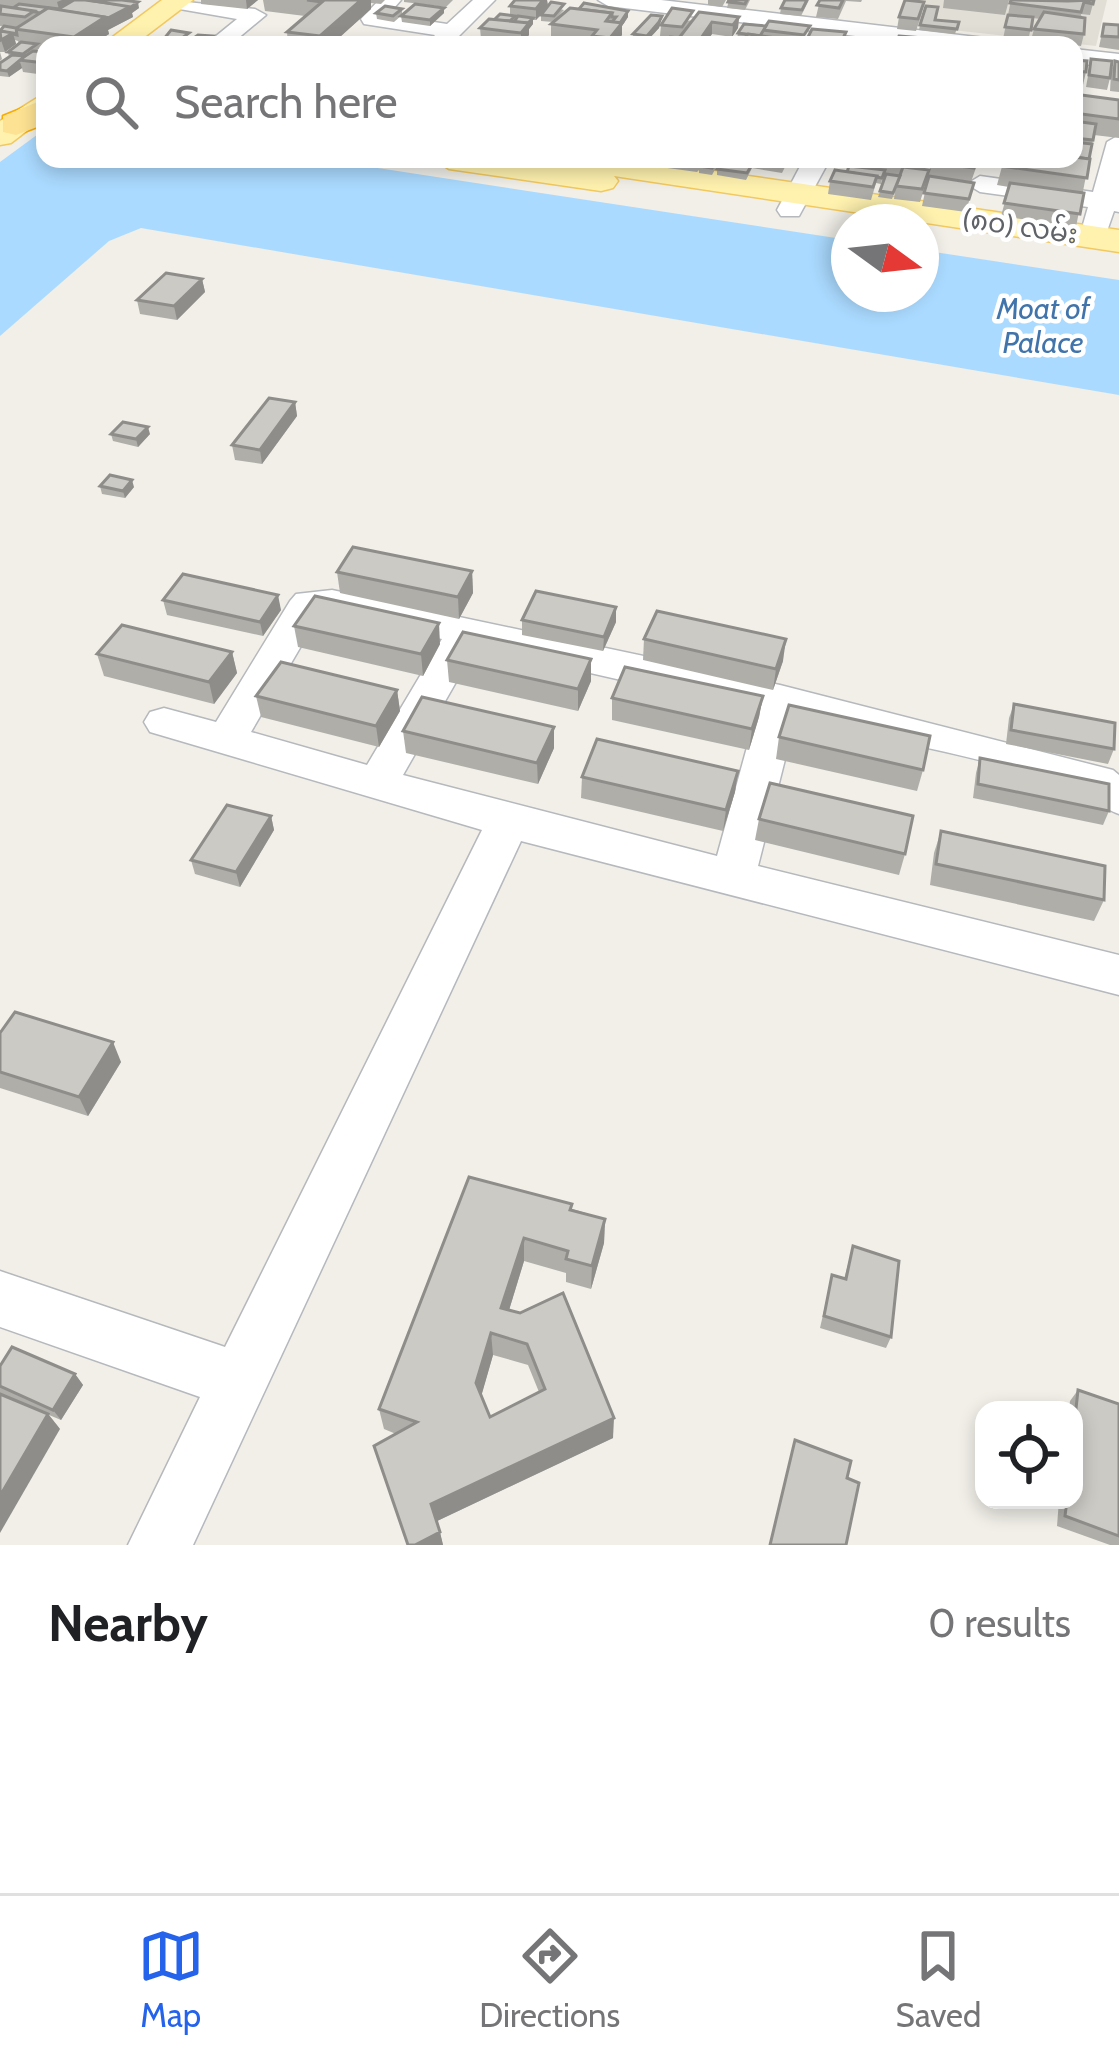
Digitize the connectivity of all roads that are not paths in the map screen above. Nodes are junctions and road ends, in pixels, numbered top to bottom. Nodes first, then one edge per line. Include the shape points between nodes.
1 (274, 0) edge
2 (484, 0) edge
3 (608, 0) edge
4 (178, 2) edge
5 (350, 2) edge
6 (387, 3) edge
7 (255, 15) junction
8 (884, 31) edge
9 (129, 36) edge
10 (227, 36) edge
11 (443, 36) edge
12 (453, 36) edge
13 (920, 36) edge
14 (1083, 57) edge
15 (1119, 61) edge
16 (1119, 142) edge
17 (523, 168) edge
18 (614, 168) edge
19 (812, 168) edge
20 (982, 182) edge
21 (794, 201) junction
22 (1112, 203) edge
23 (831, 211) edge
24 (939, 231) edge
25 (1111, 245) edge
26 (466, 630) junction
27 (780, 699) junction
28 (164, 722) dead end
29 (226, 740) junction
30 (377, 784) junction
31 (1119, 797) edge
32 (508, 821) junction
33 (733, 878) junction
34 (1119, 975) edge
35 (0, 1299) edge
36 (238, 1381) junction
37 (160, 1545) edge

1 - 7 street
2 - 12 street
3 - 8 street
4 - 7 street
4 - 9 main road
5 - 6 street
6 - 11 street via 372,19
7 - 10 street
8 - 13 street
14 - 15 street
16 - 22 street
17 - 21 main road, (၈၀) လမ်း
18 - 21 main road, (၈၀) လမ်း
19 - 21 street
20 - 22 street
21 - 23 main road, (၈၀) လမ်း
21 - 25 main road, (၈၀) လမ်း
22 - 25 street
24 - 25 main road, (၈၀) လမ်း
26 - 27 street
26 - 29 street via 309,603
26 - 30 street
27 - 31 street via 1098,781
27 - 33 street
28 - 29 street
29 - 30 street
30 - 32 street
32 - 33 street
32 - 36 street
33 - 34 street
35 - 36 street
36 - 37 street

